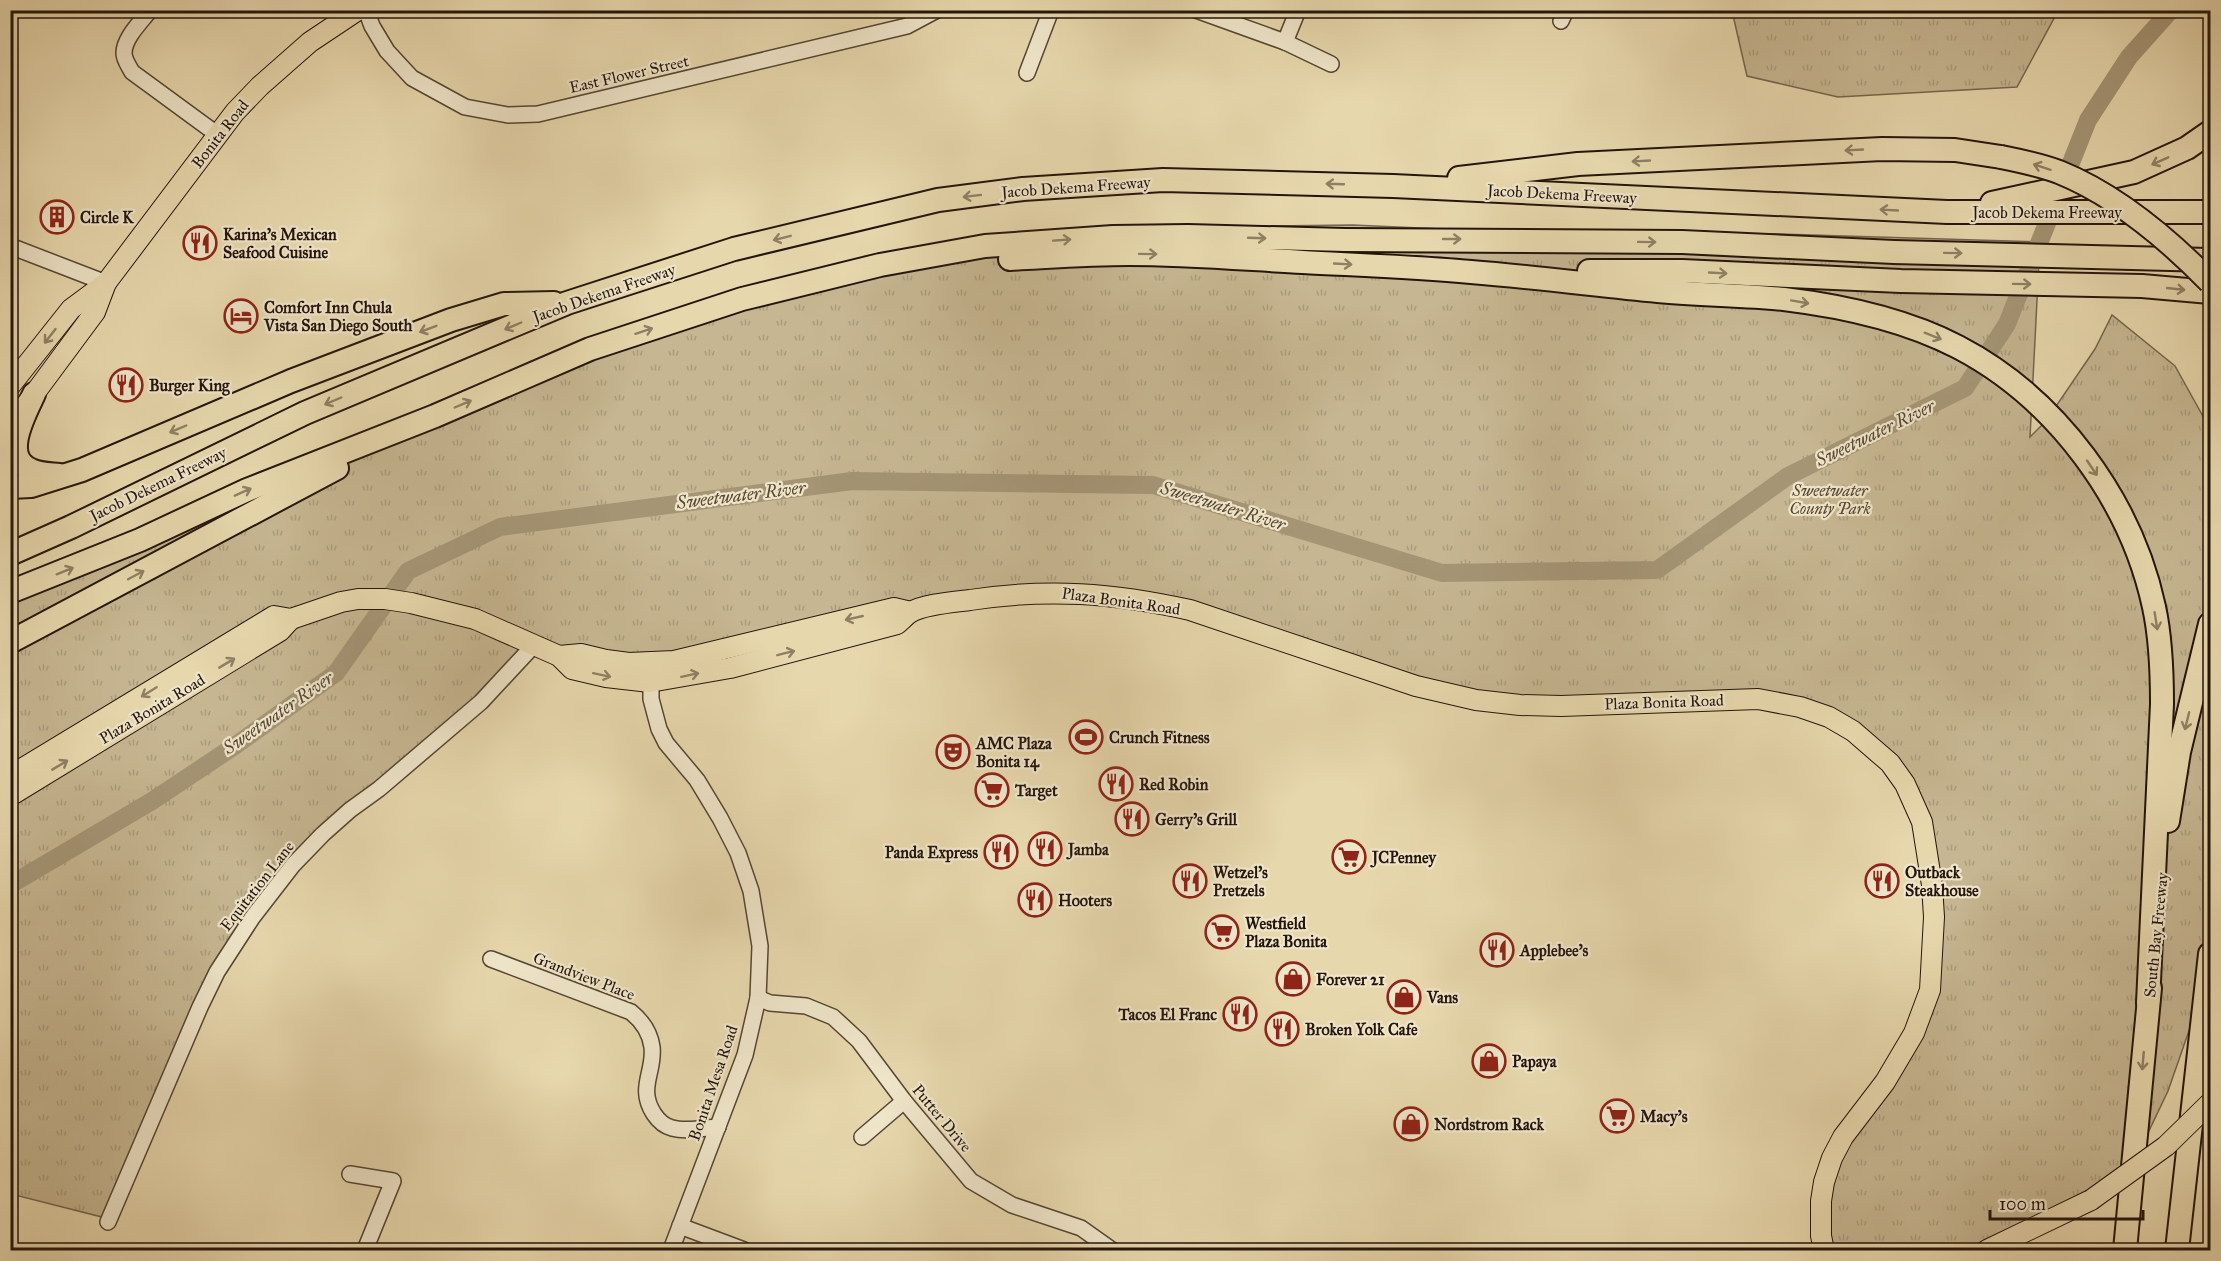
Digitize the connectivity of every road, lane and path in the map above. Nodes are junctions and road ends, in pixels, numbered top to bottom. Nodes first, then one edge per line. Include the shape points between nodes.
1 (150, 10) edge
2 (358, 10) edge
3 (366, 10) edge
4 (937, 10) edge
5 (1051, 10) edge
6 (1196, 10) edge
7 (1298, 10) edge
8 (1285, 42) junction
9 (1331, 64) dead end
10 (1027, 73) dead end
11 (2211, 132) edge
12 (218, 135) junction
13 (1393, 186) junction
14 (2202, 211) edge
15 (1947, 212) junction
16 (10, 246) edge
17 (2211, 260) edge
18 (880, 265) junction
19 (1470, 272) junction
20 (2211, 282) edge
21 (106, 283) junction
22 (2211, 292) edge
23 (567, 303) junction
24 (10, 386) edge
25 (34, 394) junction
26 (435, 416) junction
27 (10, 425) edge
28 (64, 476) junction
29 (10, 487) edge
30 (10, 554) edge
31 (10, 592) edge
32 (911, 612) junction
33 (291, 619) junction
34 (2211, 624) edge
35 (10, 642) edge
36 (534, 645) junction
37 (560, 656) junction
38 (653, 661) junction
39 (650, 682) junction
40 (10, 776) edge
41 (10, 796) edge
42 (2211, 954) edge
43 (491, 959) dead end
44 (758, 998) junction
45 (2148, 1003) junction
46 (2211, 1058) edge
47 (904, 1101) junction
48 (2211, 1103) edge
49 (718, 1127) junction
50 (862, 1137) dead end
51 (350, 1174) dead end
52 (2182, 1200) junction
53 (108, 1222) dead end
54 (680, 1226) junction
55 (365, 1251) edge
56 (671, 1251) edge
57 (744, 1251) edge
58 (1112, 1251) edge
59 (1824, 1251) edge
60 (1987, 1251) edge
61 (2126, 1251) edge
62 (2177, 1251) edge

1 - 12 street via 126,42 125,60 132,72
2 - 12 main road, Bonita Road via 310,42 270,76
3 - 4 street, East Flower Street via 387,51 412,78 465,107 508,115 538,114 907,26
5 - 10 street
6 - 8 street
7 - 8 street
8 - 9 street
11 -> 15 highway via 2187,148 2134,172
12 - 21 main road, Bonita Road
15 -> 13 highway, Jacob Dekema Freeway
20 -> 13 highway, bridge via 2154,230 2090,188 2060,173 1992,154 1882,149 1578,164
13 -> 23 highway, Jacob Dekema Freeway via 1162,180 1023,189 938,200 734,249
14 - 15 highway, Jacob Dekema Freeway, bridge
16 - 21 street
18 -> 17 highway via 985,246 1124,236 1682,242
18 -> 19 highway via 1124,254
26 -> 18 highway via 590,349 742,299
19 -> 22 highway via 1683,271 2142,286
19 -> 45 highway via 1676,293 1784,299 1878,316 1936,337 1987,364 2021,389 2055,423 2091,465 2125,522 2154,605 2162,704
21 -> 24 main road, Bonita Road via 71,309
21 - 25 main road, Bonita Road via 95,312
23 -> 28 highway via 504,304 451,320 291,381
23 -> 30 highway, Jacob Dekema Freeway via 305,413
25 - 27 main road, Bonita Road
25 - 28 highway via 16,433 15,451 25,468
31 -> 26 highway via 140,540 248,490
35 -> 26 highway
28 - 29 highway via 31,486
32 -> 38 main road, Plaza Bonita Road via 894,608 674,661
39 -> 32 main road, Plaza Bonita Road via 730,668 897,624
32 - 59 main road, Plaza Bonita Road via 1004,594 1084,593 1190,610 1416,686 1476,700 1561,706 1758,699 1800,706 1853,730 1890,763 1905,784 1922,822 1934,917 1929,990 1914,1033 1886,1082 1843,1137 1824,1182
33 - 36 main road, Plaza Bonita Road via 341,602 385,599 475,619
33 -> 40 main road, Plaza Bonita Road via 274,616
41 -> 33 main road, Plaza Bonita Road via 280,631
34 -> 45 highway, South Bay Freeway via 2178,762
36 - 37 main road, Plaza Bonita Road
36 - 53 street, Equitation Lane via 481,702 323,834 252,918 203,1000
37 - 38 main road, Plaza Bonita Road via 581,654 629,663
37 -> 39 main road, Plaza Bonita Road via 572,669
38 - 39 street, Bonita Mesa Road
39 - 44 street, Bonita Mesa Road via 659,729 720,818 751,891 760,946
42 - 52 highway
43 - 49 street, Grandview Place via 631,1012 645,1027 650,1040 652,1053 645,1090 658,1119 669,1128 683,1130
44 - 47 street, Putter Drive via 814,1008 843,1024
44 - 49 street, Bonita Mesa Road via 745,1055
45 -> 61 highway, South Bay Freeway
46 - 52 highway via 2194,1166
47 - 50 street
47 - 58 street, Putter Drive via 971,1181 1012,1205 1081,1228
48 - 60 main road, bridge via 2166,1146 2091,1200
49 - 54 street, Bonita Mesa Road
51 - 55 street via 393,1181
52 - 62 highway
54 - 56 street, Bonita Mesa Road
54 - 57 street

